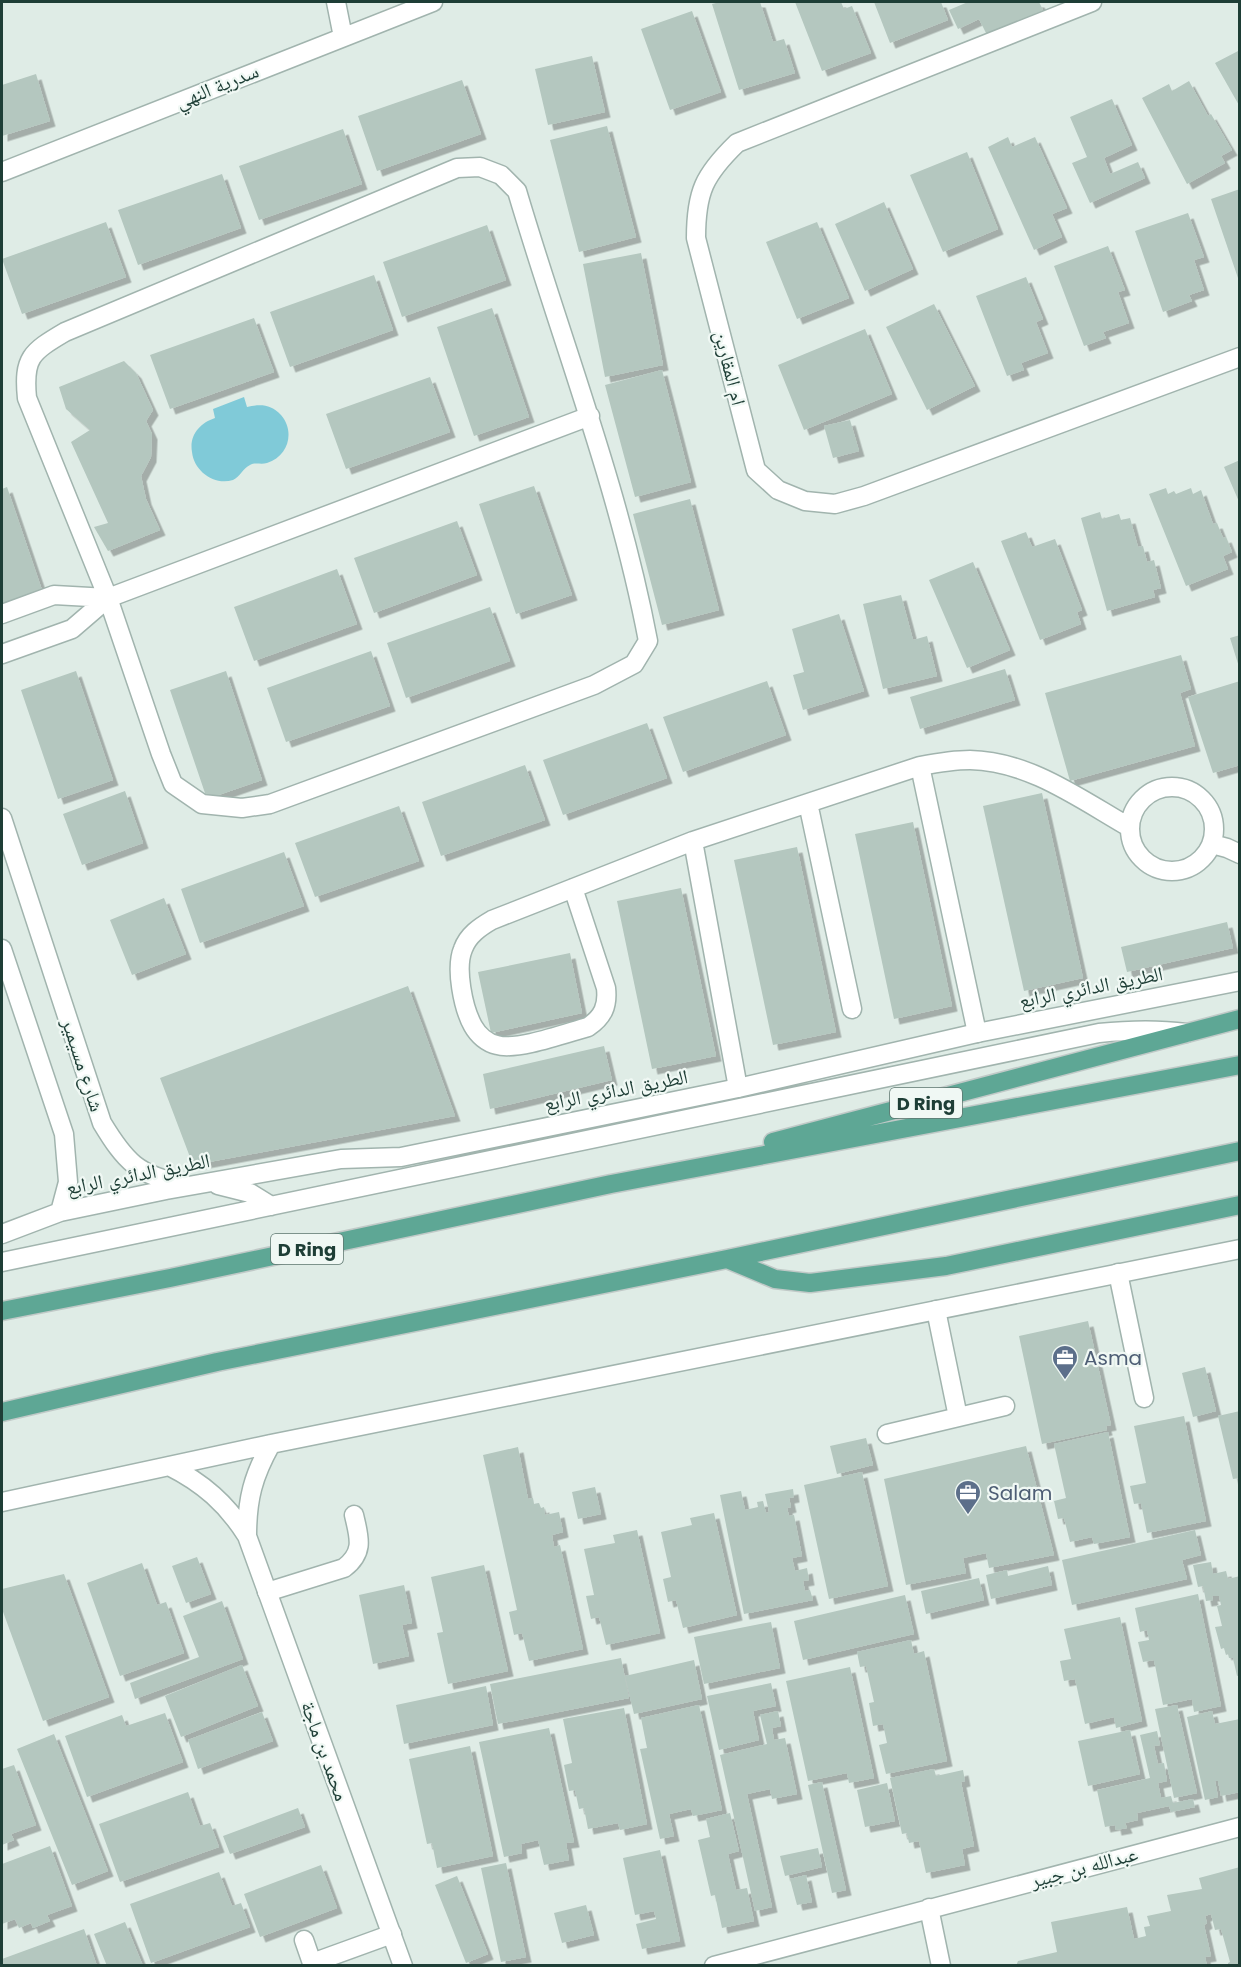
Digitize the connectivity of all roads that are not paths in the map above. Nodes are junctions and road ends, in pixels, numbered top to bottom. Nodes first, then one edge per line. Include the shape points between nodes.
1 (336, 2) edge
2 (433, 2) edge
3 (1092, 2) edge
4 (343, 37) junction
5 (2, 172) edge
6 (1239, 357) edge
7 (590, 416) junction
8 (108, 598) junction
9 (2, 614) edge
10 (2, 654) edge
11 (920, 766) junction
12 (808, 803) junction
13 (2, 818) edge
14 (1129, 827) junction
15 (693, 841) junction
16 (1212, 844) junction
17 (1239, 854) edge
18 (573, 888) junction
19 (2, 949) edge
20 (1239, 981) edge
21 (852, 1009) dead end
22 (1239, 1019) edge
23 (977, 1033) junction
24 (1186, 1033) junction
25 (1239, 1065) edge
26 (738, 1088) junction
27 (1239, 1151) edge
28 (201, 1184) junction
29 (611, 1184) junction
30 (1239, 1205) edge
31 (271, 1206) junction
32 (60, 1212) junction
33 (2, 1234) edge
34 (1239, 1249) edge
35 (727, 1259) junction
36 (2, 1262) edge
37 (1118, 1273) junction
38 (936, 1310) junction
39 (2, 1311) edge
40 (1144, 1398) dead end
41 (1005, 1406) dead end
42 (2, 1412) edge
43 (958, 1417) junction
44 (887, 1434) dead end
45 (271, 1444) junction
46 (169, 1466) junction
47 (2, 1502) edge
48 (354, 1515) dead end
49 (247, 1536) junction
50 (267, 1592) junction
51 (1239, 1827) edge
52 (929, 1908) junction
53 (392, 1934) junction
54 (304, 1940) dead end
55 (313, 1964) edge
56 (403, 1965) edge
57 (714, 1965) edge
58 (941, 1965) edge

1 - 4 street
2 - 4 street, سدرية النهي
3 - 6 street, ام المقارين via 737,143 717,162 696,211 696,238 756,470 777,490 805,501 835,504
4 - 5 street, سدرية النهي
7 - 8 street
7 - 8 street via 639,594 648,641 634,664 594,685 270,804 242,808 202,804 173,784
7 - 8 street via 517,191 501,175 480,167 457,168 65,332 30,358 25,378 27,398
8 - 9 street via 54,595
8 - 10 street via 72,629
11 - 12 street
11 - 14 street via 971,760 1022,769
11 - 23 street
12 - 15 street
12 - 21 street
13 - 28 street, شارع مسيمير via 102,1123 119,1151 150,1175
14 - 16 street via 1138,855 1163,870 1178,871 1192,866
14 - 16 street via 1140,800 1166,786 1181,787 1206,803 1212,815
15 - 18 street
15 - 26 street
16 - 17 street
18 - 18 street via 492,920 470,936 463,948 459,974 469,1016 473,1027 488,1042 509,1047 588,1027 604,1010 606,988
19 - 32 street, شارع مسيمير via 64,1134 68,1182
20 - 23 street, الطريق الدائري الرابع
22 - 24 main road, D Ring
23 - 26 street, الطريق الدائري الرابع
24 - 29 main road, D Ring
24 - 31 street via 1157,1029 1099,1033
25 - 29 main road, D Ring
26 - 28 street, الطريق الدائري الرابع via 401,1157 341,1159
27 - 35 main road
28 - 31 street, شارع مسيمير via 250,1193
28 - 32 street, الطريق الدائري الرابع
29 - 39 main road, D Ring
30 - 35 main road via 946,1266 810,1283 775,1279
31 - 36 street
32 - 33 street, الطريق الدائري الرابع
34 - 37 street
35 - 42 main road via 217,1362
37 - 38 street
37 - 40 street
38 - 43 street
38 - 45 street
41 - 43 street
43 - 44 street
45 - 46 street
45 - 49 street, محمد بن ماجة via 251,1488
46 - 47 street
46 - 49 street, محمد بن ماجة via 214,1494
48 - 50 street via 359,1548 351,1563
49 - 50 street, محمد بن ماجة
50 - 53 street, محمد بن ماجة
51 - 52 street, عبدالله بن جبير
52 - 57 street, عبدالله بن جبير
52 - 58 street
53 - 55 street
53 - 56 street, محمد بن ماجة
54 - 55 street

